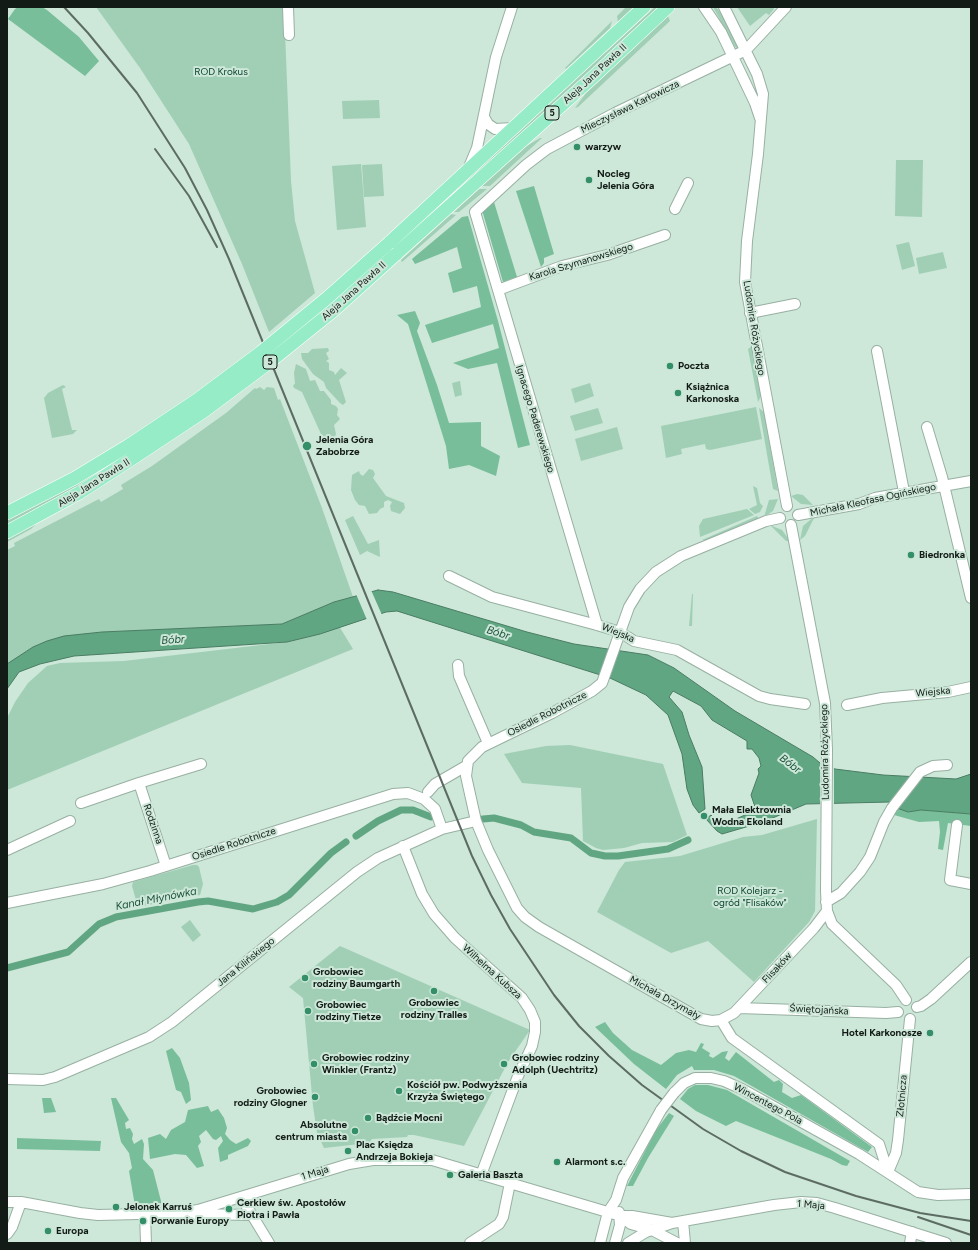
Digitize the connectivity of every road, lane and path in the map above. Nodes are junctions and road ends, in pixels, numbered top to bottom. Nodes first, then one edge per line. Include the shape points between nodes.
1 (288, 7) edge
2 (512, 7) edge
3 (644, 7) edge
4 (668, 7) edge
5 (676, 7) edge
6 (704, 7) edge
7 (724, 7) edge
8 (786, 7) edge
9 (646, 27) junction
10 (288, 35) dead end
11 (746, 50) junction
12 (733, 57) junction
13 (483, 122) junction
14 (762, 124) junction
15 (513, 128) junction
16 (468, 170) junction
17 (688, 183) dead end
18 (675, 209) dead end
19 (475, 212) joint
20 (665, 235) dead end
21 (498, 290) junction
22 (795, 304) dead end
23 (750, 313) junction
24 (877, 350) dead end
25 (927, 427) dead end
26 (971, 481) edge
27 (944, 486) junction
28 (904, 492) junction
29 (787, 506) junction
30 (7, 513) edge
31 (798, 515) junction
32 (780, 518) junction
33 (791, 525) junction
34 (7, 532) edge
35 (450, 576) dead end
36 (971, 598) edge
37 (597, 625) junction
38 (620, 632) junction
39 (458, 665) dead end
40 (971, 687) edge
41 (805, 704) dead end
42 (847, 704) dead end
43 (488, 743) junction
44 (201, 764) dead end
45 (947, 765) dead end
46 (466, 766) junction
47 (139, 783) junction
48 (428, 792) dead end
49 (81, 803) dead end
50 (70, 820) dead end
51 (476, 821) junction
52 (957, 825) dead end
53 (442, 829) junction
54 (403, 846) junction
55 (7, 850) edge
56 (166, 866) junction
57 (971, 884) edge
58 (7, 903) edge
59 (827, 907) junction
60 (971, 962) edge
61 (906, 1000) junction
62 (917, 1007) junction
63 (739, 1008) junction
64 (898, 1012) junction
65 (910, 1019) junction
66 (721, 1020) junction
67 (7, 1079) edge
68 (888, 1172) junction
69 (481, 1174) junction
70 (510, 1183) junction
71 (971, 1194) edge
72 (241, 1197) junction
73 (616, 1200) junction
74 (7, 1202) edge
75 (21, 1202) junction
76 (608, 1212) junction
77 (178, 1213) junction
78 (145, 1214) junction
79 (252, 1215) junction
80 (620, 1216) junction
81 (683, 1220) junction
82 (672, 1222) junction
83 (652, 1230) junction
84 (912, 1232) junction
85 (7, 1234) edge
86 (684, 1239) edge
87 (146, 1240) edge
88 (675, 1242) edge
89 (269, 1243) edge
90 (470, 1243) edge
91 (600, 1243) edge
92 (615, 1243) edge
93 (628, 1243) edge
94 (910, 1243) edge
95 (946, 1243) edge

1 - 10 street
2 - 13 street via 496,57
3 - 15 main road, Aleja Jana Pawła II / 5
4 - 9 main road, Aleja Jana Pawła II / 5
5 - 9 street
6 - 12 street, Ludomira Różyckiego via 721,32
7 - 11 street, Ludomira Różyckiego
8 - 11 street, Mieczysława Karłowicza
9 - 34 main road, Aleja Jana Pawła II / 5, bridge via 334,310 267,364 204,411 136,456 66,500
11 - 12 street, Mieczysława Karłowicza
11 - 14 street, Ludomira Różyckiego via 762,84
12 - 14 street, Ludomira Różyckiego
12 - 19 street, Mieczysława Karłowicza via 615,113 547,149
13 - 15 street via 495,129
13 - 16 street via 477,148
14 - 23 street, Ludomira Różyckiego via 746,254 745,282
15 - 16 main road, Aleja Jana Pawła II / 5
16 - 30 main road, Aleja Jana Pawła II / 5, bridge via 326,299 197,400 75,478
17 - 18 street
19 - 21 street, Ignacego Paderewskiego
20 - 21 street, Karola Szymanowskiego via 607,255 562,266
21 - 37 street, Ignacego Paderewskiego
22 - 23 street
23 - 29 street, Ludomira Różyckiego
24 - 28 street
25 - 27 street
26 - 27 street, Michała Kleofasa Ogińskiego
27 - 28 street, Michała Kleofasa Ogińskiego
27 - 36 street
28 - 31 street, Michała Kleofasa Ogińskiego via 859,504
29 - 31 street via 796,509
29 - 32 street via 781,510
31 - 33 street
32 - 33 street via 784,523
32 - 38 street via 750,527 668,563 640,589 629,607
33 - 59 street, Ludomira Różyckiego via 823,690 827,750
35 - 37 street, Wiejska via 492,597
37 - 38 street, Wiejska
38 - 41 street, Wiejska via 634,641 677,650 759,696
38 - 43 street, Osiedle Robotnicze via 604,680 598,687 552,713
39 - 43 street via 459,676
40 - 42 street, Wiejska
43 - 46 street, Osiedle Robotnicze via 472,756
44 - 47 street
45 - 59 street, Flisaków via 932,766 920,772 892,808 870,857 860,872
46 - 48 street via 435,784
46 - 51 street
47 - 49 street
47 - 56 street, Rodzinna
50 - 55 street
51 - 53 street, Jana Kilińskiego
51 - 66 street, Michała Drzymały via 514,902 532,922 701,1019
52 - 57 street via 950,880
53 - 54 street, Jana Kilińskiego
53 - 56 street, Osiedle Robotnicze via 435,809 424,799 408,793 393,794
54 - 67 street, Jana Kilińskiego via 357,872 155,1033 55,1077 44,1080
54 - 69 street, Wilhelma Kubsza via 422,894 434,914 455,938 522,998 535,1022 532,1046
56 - 58 street, Osiedle Robotnicze via 103,884
59 - 61 street via 830,921 896,985
59 - 63 street, Flisaków
60 - 62 street via 931,999
61 - 62 street via 913,1001
61 - 64 street via 900,1004
62 - 65 street via 916,1013
63 - 64 street, Świętojańska
63 - 66 street, Flisaków
64 - 65 street via 902,1018
65 - 68 street, Złotnicza via 898,1140
66 - 68 street via 732,1038 879,1144
68 - 71 street, Wincentego Pola via 918,1192 938,1195
68 - 73 street, Wincentego Pola, bridge via 731,1084 711,1078 696,1078 684,1083 661,1110 623,1178
69 - 70 street, 1 Maja
69 - 72 street, 1 Maja via 432,1160 373,1160 349,1164
70 - 76 street, 1 Maja
70 - 90 street via 503,1217 499,1224
72 - 77 street, 1 Maja via 198,1210
72 - 79 street
73 - 76 street, Wincentego Pola
73 - 80 street
74 - 75 street, 1 Maja
75 - 78 street, 1 Maja via 80,1213
75 - 85 street
76 - 80 street, 1 Maja
76 - 91 street, Wincentego Pola
77 - 78 street, 1 Maja
77 - 79 street
78 - 87 street
79 - 89 street
80 - 82 street, 1 Maja
80 - 83 street, 1 Maja via 633,1225
80 - 92 street
81 - 82 street, 1 Maja
81 - 84 street, 1 Maja via 774,1205 806,1203 835,1208
81 - 86 street
82 - 83 street, 1 Maja
82 - 88 street
83 - 88 street
83 - 93 street
84 - 94 street
84 - 95 street, 1 Maja

